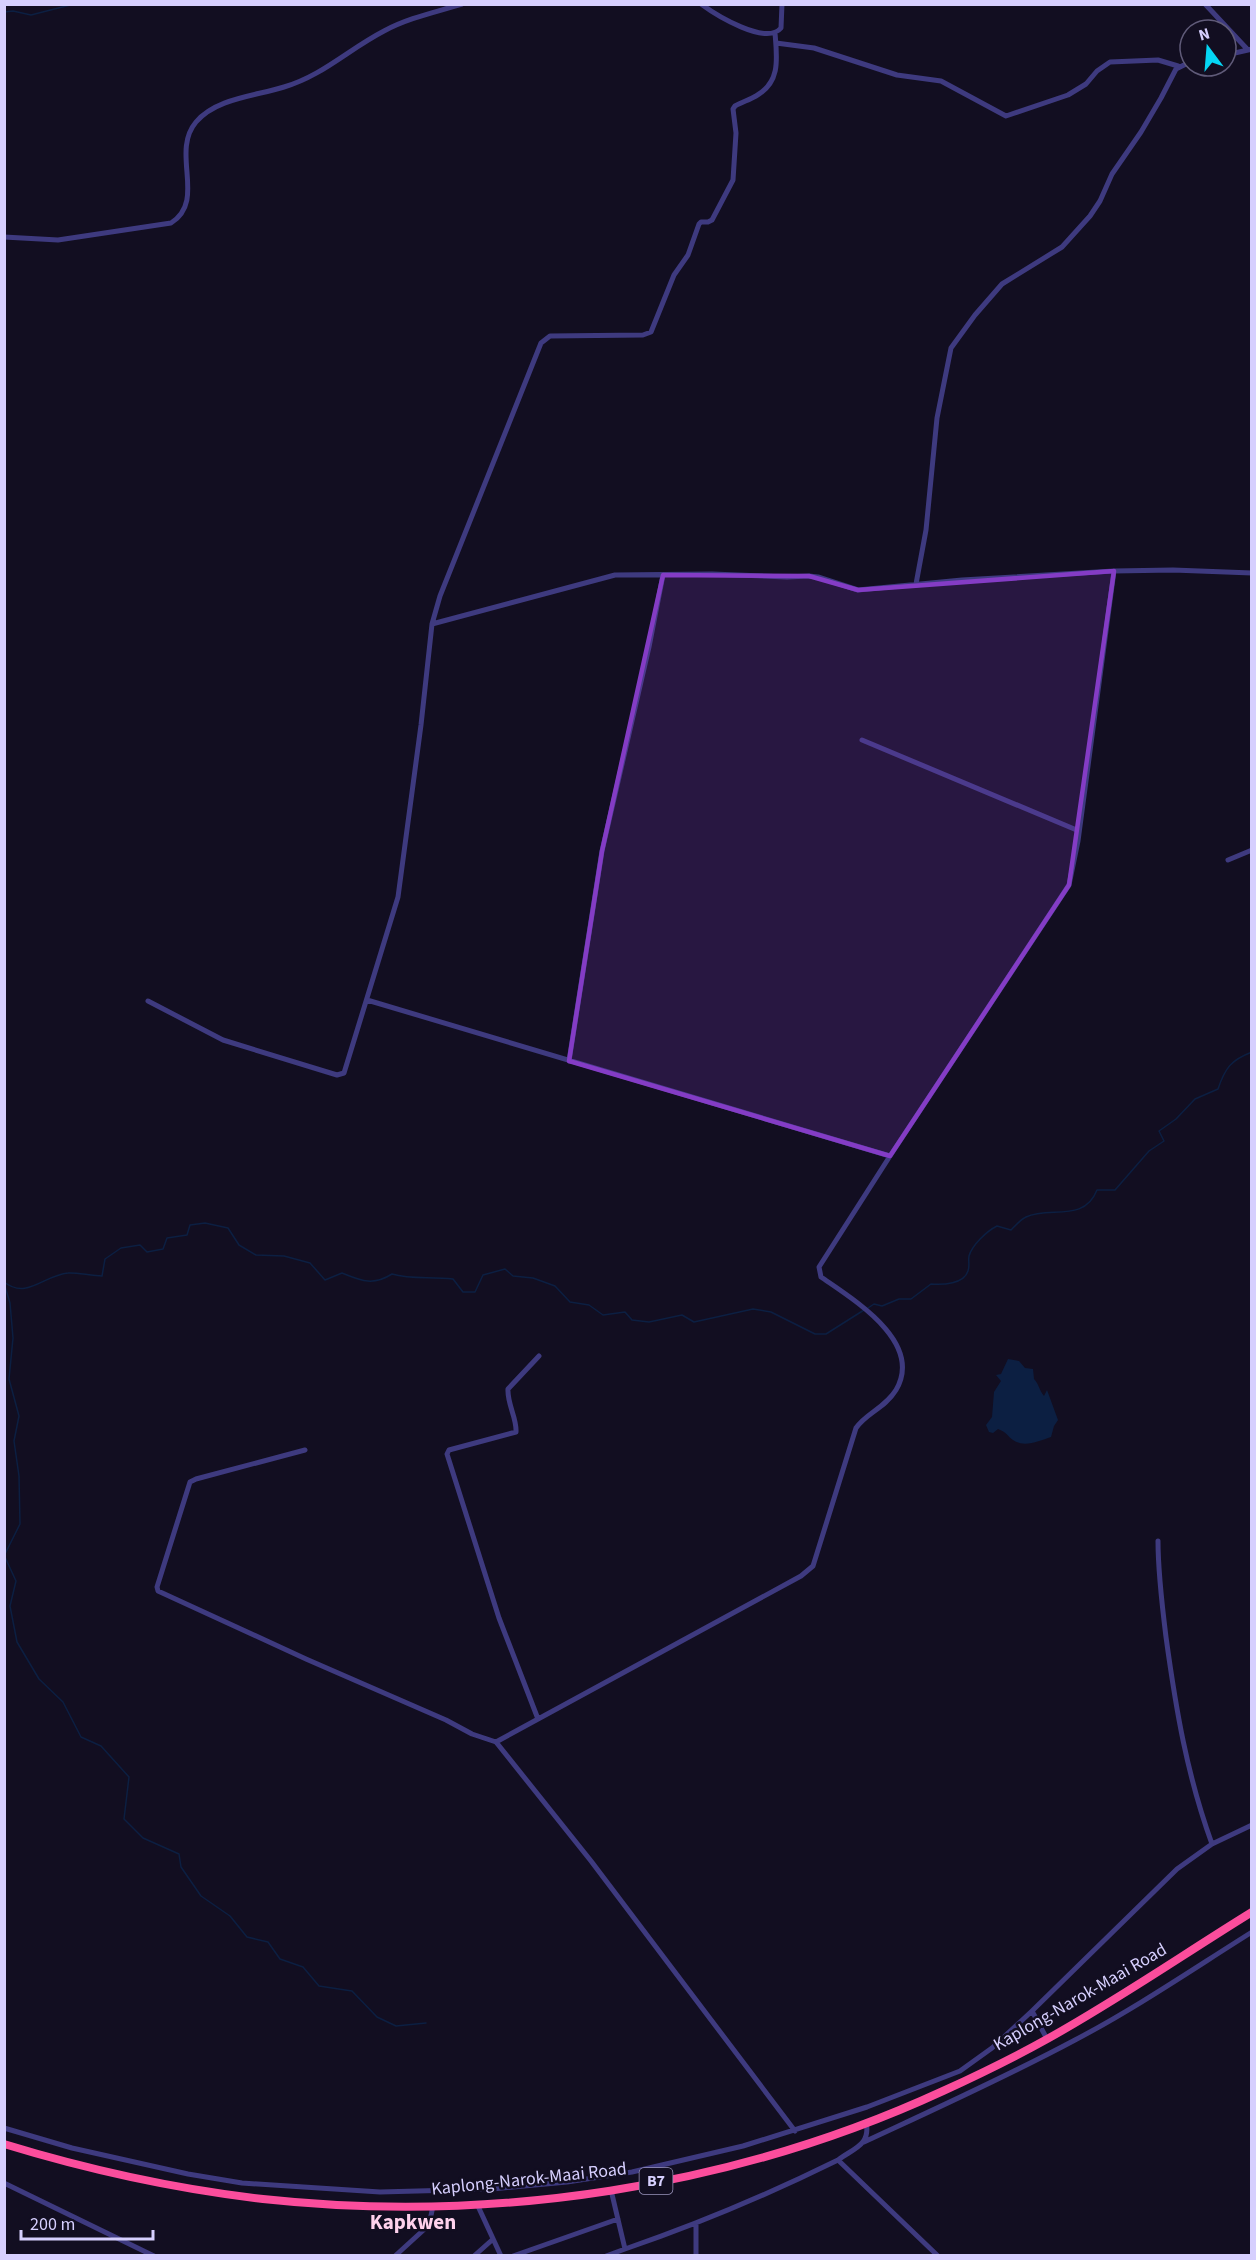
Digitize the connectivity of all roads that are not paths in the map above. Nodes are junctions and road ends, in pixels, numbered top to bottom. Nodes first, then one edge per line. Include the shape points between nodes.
1 (462, 4) edge
2 (701, 4) edge
3 (782, 4) edge
4 (1204, 4) edge
5 (775, 33) junction
6 (776, 43) junction
7 (1250, 49) edge
8 (1178, 66) joint
9 (4, 237) edge
10 (1114, 571) junction
11 (1251, 573) edge
12 (663, 575) junction
13 (916, 584) junction
14 (432, 624) junction
15 (862, 740) dead end
16 (1079, 831) junction
17 (1251, 850) edge
18 (1228, 860) dead end
19 (367, 1000) junction
20 (148, 1001) dead end
21 (570, 1061) junction
22 (890, 1156) junction
23 (539, 1356) dead end
24 (305, 1450) dead end
25 (1158, 1541) dead end
26 (538, 1719) junction
27 (496, 1742) junction
28 (1251, 1825) edge
29 (1212, 1845) junction
30 (1251, 1913) edge
31 (1251, 1932) edge
32 (1032, 2011) junction
33 (1047, 2039) junction
34 (935, 2082) junction
35 (939, 2093) junction
36 (866, 2122) junction
37 (4, 2128) edge
38 (795, 2131) junction
39 (864, 2142) junction
40 (4, 2144) edge
41 (72, 2148) junction
42 (838, 2160) junction
43 (66, 2163) junction
44 (632, 2172) junction
45 (188, 2174) junction
46 (4, 2183) edge
47 (635, 2186) junction
48 (185, 2188) junction
49 (492, 2189) junction
50 (612, 2190) junction
51 (493, 2203) junction
52 (477, 2204) junction
53 (433, 2206) junction
54 (618, 2219) junction
55 (696, 2223) junction
56 (492, 2240) junction
57 (625, 2249) junction
58 (154, 2256) edge
59 (395, 2256) edge
60 (474, 2256) edge
61 (501, 2256) edge
62 (513, 2256) edge
63 (606, 2256) edge
64 (696, 2256) edge
65 (938, 2256) edge

1 - 9 street via 386,29 305,80 220,105 204,114 187,138 185,207 171,223 58,240
2 - 5 street via 755,32
3 - 5 street via 781,28
4 - 7 street
5 - 6 street
6 - 8 street via 814,48 897,75 941,81 1006,116 1068,95 1110,62 1158,60
6 - 14 street via 776,75 771,83 733,109 733,180 712,220 699,224 651,332 550,336 541,343
8 - 13 street via 1090,216 1062,247 1002,284 951,348 937,418 926,530
10 - 11 street
10 - 13 street
10 - 16 street
12 - 13 street via 809,576 858,590
12 - 14 street via 615,575
12 - 21 street via 602,850
14 - 19 street via 398,897
15 - 16 street
16 - 22 street via 1065,893
17 - 18 street
19 - 20 street via 346,1070 341,1074 223,1040
19 - 21 street
21 - 22 street
22 - 26 street via 821,1262 819,1273 884,1326 900,1356 901,1380 884,1405 861,1420 856,1428 813,1566
23 - 26 street via 508,1389 516,1432 449,1450 447,1454 499,1618
24 - 27 street via 190,1482 158,1591
25 - 29 street via 1162,1611 1178,1725
26 - 27 street
27 - 38 street
28 - 29 street
29 - 32 street via 1177,1869
30 - 33 highway, Kaplong-Narok-Maai Road / B7
31 - 39 street via 1078,2039
32 - 33 street
32 - 34 street via 976,2061
33 - 35 highway, Kaplong-Narok-Maai Road / B7
34 - 35 street
34 - 38 street
35 - 36 highway, Kaplong-Narok-Maai Road / B7
36 - 39 street via 868,2136
36 - 47 highway, Kaplong-Narok-Maai Road / B7 via 772,2154
37 - 41 street
38 - 44 street
39 - 42 street
40 - 43 highway, Kaplong-Narok-Maai Road / B7
41 - 43 street
41 - 45 street
42 - 55 street via 778,2190
42 - 65 street
43 - 48 highway, Kaplong-Narok-Maai Road / B7
44 - 47 street
44 - 49 street
45 - 48 street
45 - 49 street via 330,2190
46 - 58 street
47 - 50 highway, Kaplong-Narok-Maai Road / B7
48 - 53 highway, Kaplong-Narok-Maai Road / B7 via 264,2199
49 - 51 street
50 - 51 highway, Kaplong-Narok-Maai Road / B7
50 - 54 street
51 - 52 highway, Kaplong-Narok-Maai Road / B7
52 - 53 highway, Kaplong-Narok-Maai Road / B7
52 - 56 street
53 - 59 street via 429,2225
54 - 57 street
54 - 62 street
55 - 57 street
55 - 64 street
56 - 60 street
56 - 61 street
57 - 63 street

